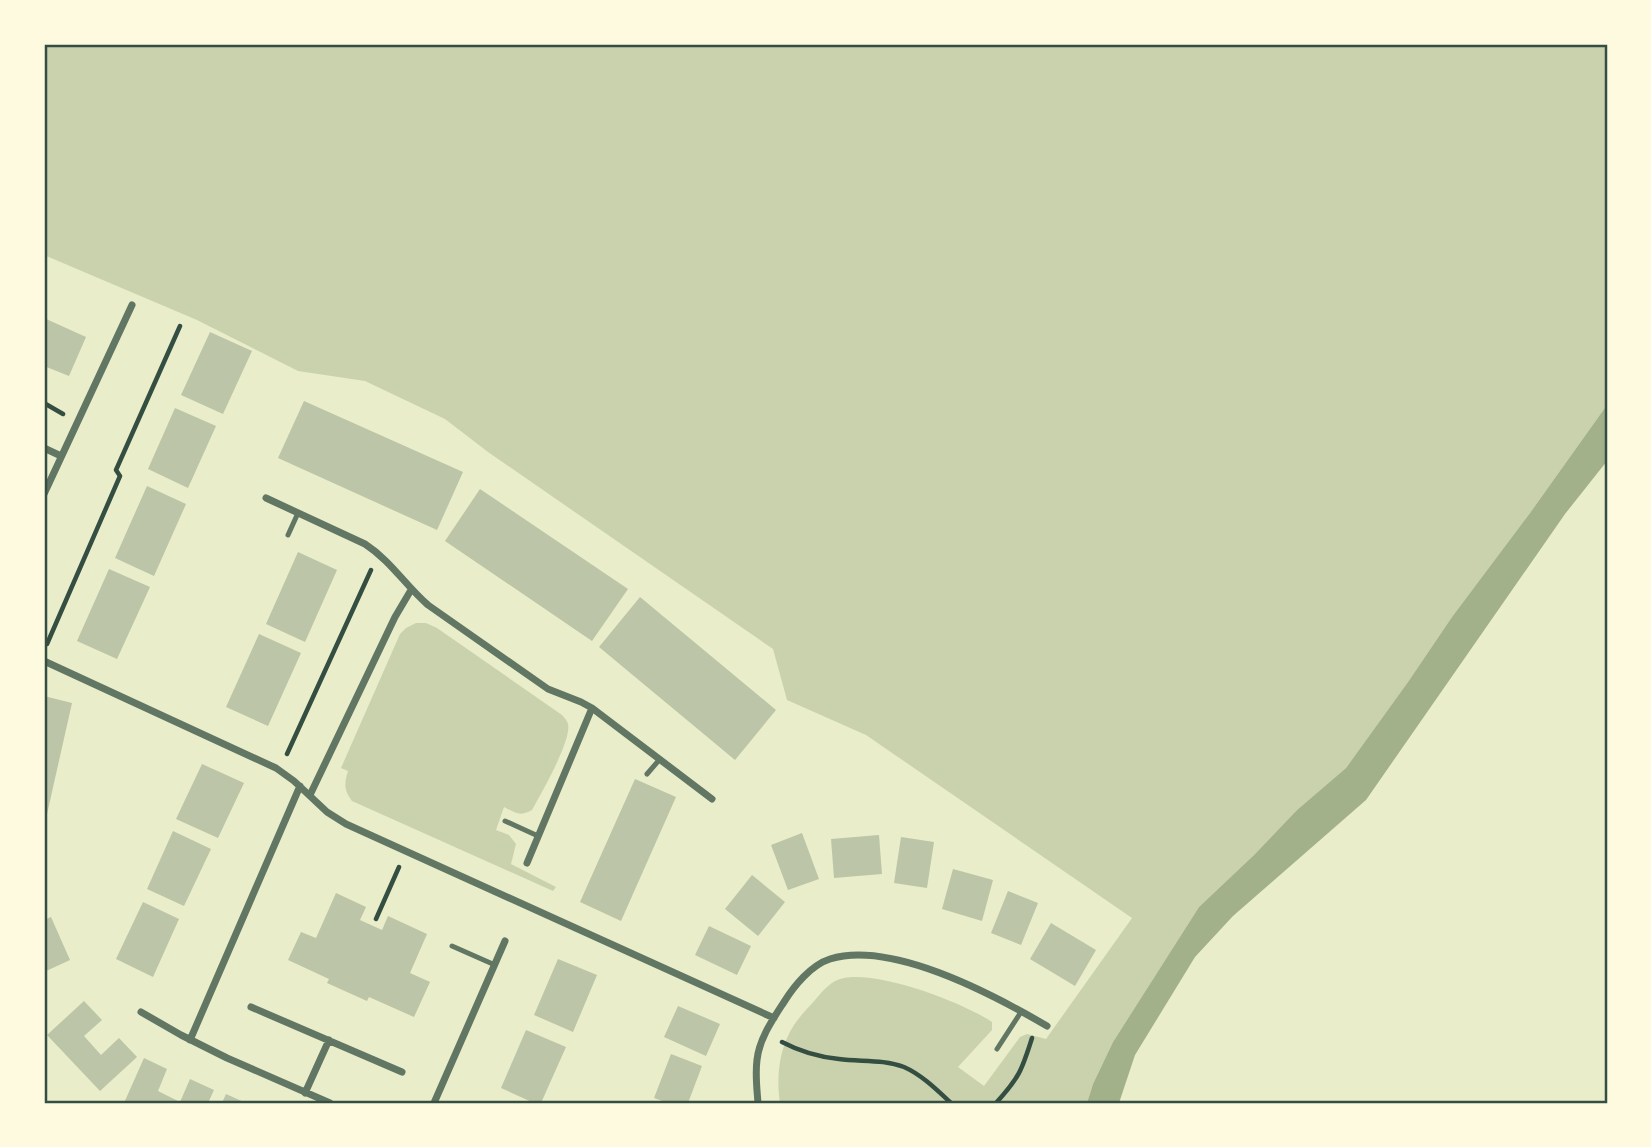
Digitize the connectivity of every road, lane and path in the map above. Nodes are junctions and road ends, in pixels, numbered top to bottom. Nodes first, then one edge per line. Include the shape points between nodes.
1 (132, 305) dead end
2 (180, 326) dead end
3 (44, 448) edge
4 (61, 456) junction
5 (44, 494) edge
6 (266, 498) dead end
7 (298, 513) junction
8 (288, 535) dead end
9 (379, 553) junction
10 (411, 590) junction
11 (47, 644) dead end
12 (44, 662) edge
13 (592, 708) junction
14 (287, 754) dead end
15 (660, 759) junction
16 (647, 774) dead end
17 (300, 786) junction
18 (310, 795) junction
19 (712, 799) dead end
20 (505, 821) dead end
21 (538, 836) junction
22 (406, 851) junction
23 (527, 863) dead end
24 (376, 919) dead end
25 (505, 941) dead end
26 (452, 946) dead end
27 (495, 965) junction
28 (251, 1007) dead end
29 (141, 1012) dead end
30 (1021, 1012) junction
31 (774, 1018) junction
32 (1038, 1020) junction
33 (1047, 1026) dead end
34 (766, 1033) junction
35 (190, 1040) junction
36 (329, 1041) junction
37 (997, 1049) dead end
38 (402, 1072) dead end
39 (305, 1093) junction
40 (330, 1103) edge
41 (434, 1103) edge
42 (758, 1103) edge
43 (951, 1103) edge
44 (996, 1103) edge

1 - 4 street
2 - 11 path
3 - 4 street
4 - 5 street
6 - 7 street
7 - 8 lane
7 - 9 street
9 - 10 street
9 - 14 path
10 - 13 street via 539,683
10 - 18 street
12 - 17 street via 248,754
13 - 15 street
13 - 21 street
15 - 16 lane
15 - 19 street
17 - 18 street
17 - 35 street
18 - 22 street via 346,824
20 - 21 lane
21 - 23 street
22 - 24 path
22 - 31 street
25 - 27 street
26 - 27 lane
27 - 41 street
28 - 36 street
29 - 35 street
30 - 31 street via 916,965 868,956 840,957 814,968
30 - 32 street
30 - 37 lane
31 - 34 street
32 - 33 street
32 - 44 path via 1022,1070
34 - 42 street via 757,1060
34 - 43 path via 818,1055 902,1067
35 - 39 street
36 - 38 street
36 - 39 street
39 - 40 street

